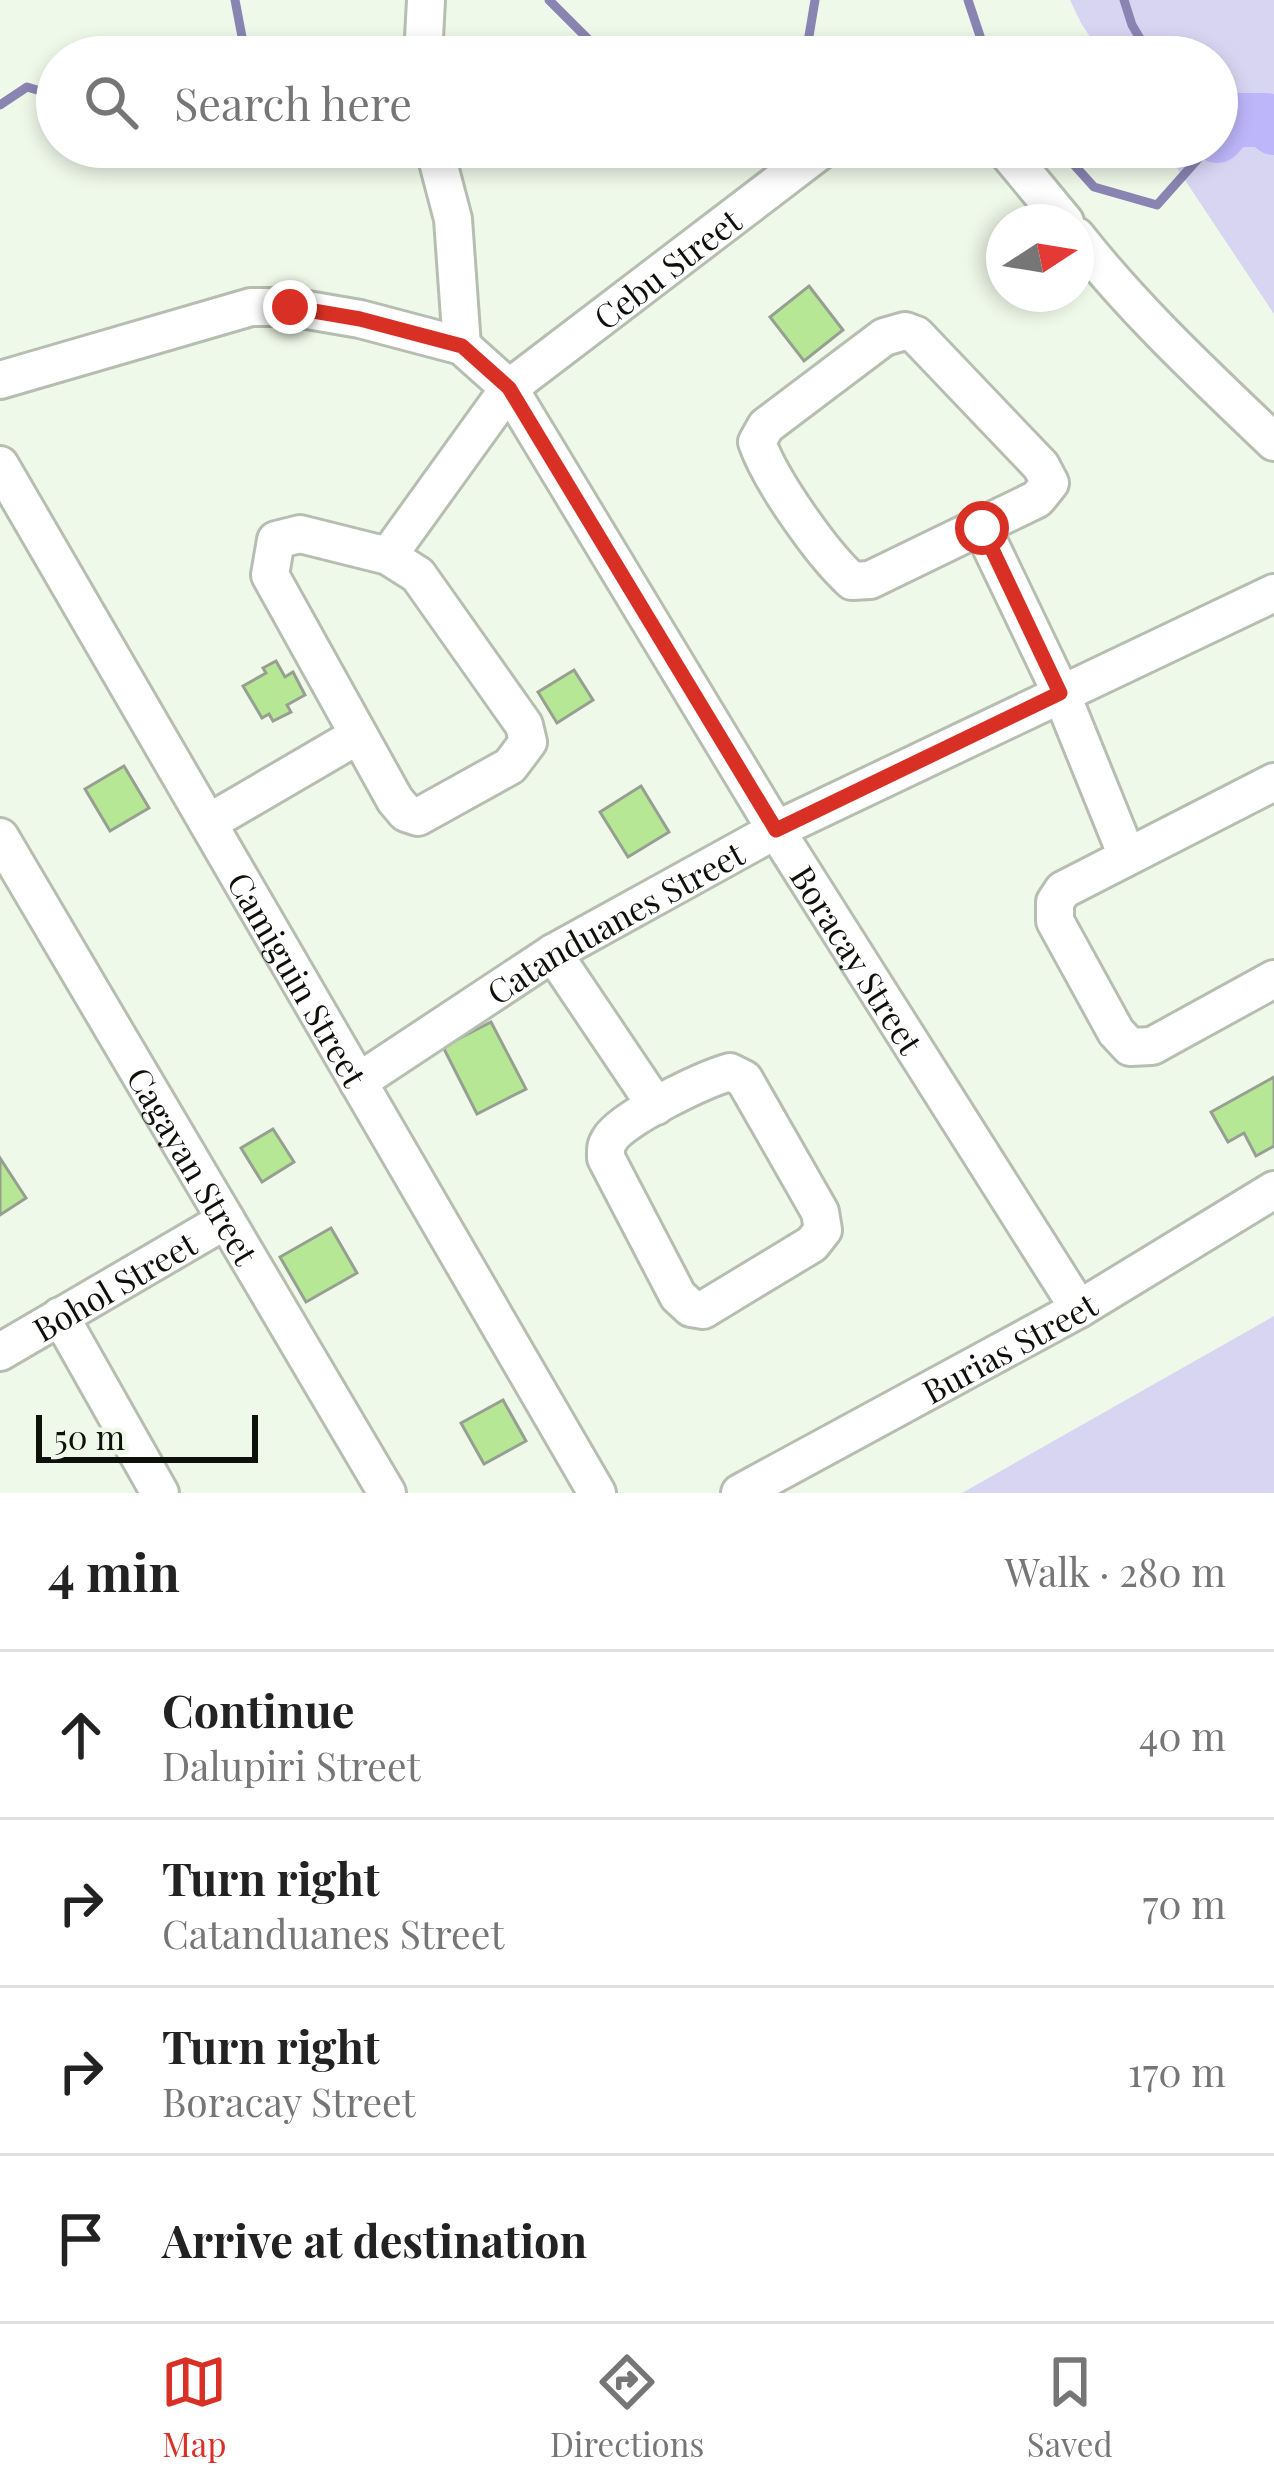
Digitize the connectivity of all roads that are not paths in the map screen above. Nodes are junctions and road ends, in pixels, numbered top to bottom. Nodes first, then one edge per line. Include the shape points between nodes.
1 (439, 168) edge
2 (797, 168) edge
3 (1021, 168) edge
4 (1050, 204) edge
5 (1094, 259) edge
6 (462, 346) junction
7 (0, 380) edge
8 (509, 388) junction
9 (1274, 442) edge
10 (0, 465) edge
11 (982, 528) junction
12 (388, 556) junction
13 (1274, 593) edge
14 (1060, 693) junction
15 (357, 736) junction
16 (1274, 782) edge
17 (208, 824) junction
18 (776, 830) junction
19 (0, 837) edge
20 (1127, 856) junction
21 (553, 953) junction
22 (1274, 979) edge
23 (358, 1082) junction
24 (656, 1106) junction
25 (1274, 1190) edge
26 (226, 1220) junction
27 (1079, 1309) junction
28 (60, 1316) junction
29 (0, 1352) edge
30 (160, 1493) edge
31 (387, 1493) edge
32 (597, 1493) edge
33 (740, 1493) edge

1 - 6 street via 453,220
2 - 8 street, Cebu Street
3 - 4 street
5 - 9 street
6 - 7 street, Boracay Street via 360,319 251,307
6 - 8 street, Boracay Street
8 - 12 street, Cebu Street
8 - 18 street, Boracay Street
10 - 17 street, Camiguin Street
11 - 11 street via 852,581 832,564 757,442 766,426 884,337 916,335 1050,483 1037,499
11 - 14 street
12 - 15 street via 300,534 276,540 270,575
12 - 15 street via 418,575 524,725 528,742 510,766 418,817 395,800
13 - 14 street, Catanduanes Street
14 - 18 street, Catanduanes Street
14 - 20 street
15 - 17 street
16 - 20 street
17 - 23 street, Camiguin Street
18 - 21 street, Catanduanes Street
18 - 27 street, Boracay Street
19 - 26 street, Cagayan Street
20 - 22 street via 1063,890 1055,921 1130,1047 1152,1046
21 - 23 street, Catanduanes Street
21 - 24 street
23 - 32 street, Camiguin Street
24 - 24 street via 614,1133 606,1158 678,1296 703,1310 812,1244 823,1230 820,1212 744,1079 730,1072 712,1077
25 - 27 street, Burias Street
26 - 28 street, Bohol Street
26 - 31 street, Cagayan Street
27 - 33 street, Burias Street
28 - 29 street, Bohol Street
28 - 30 street

